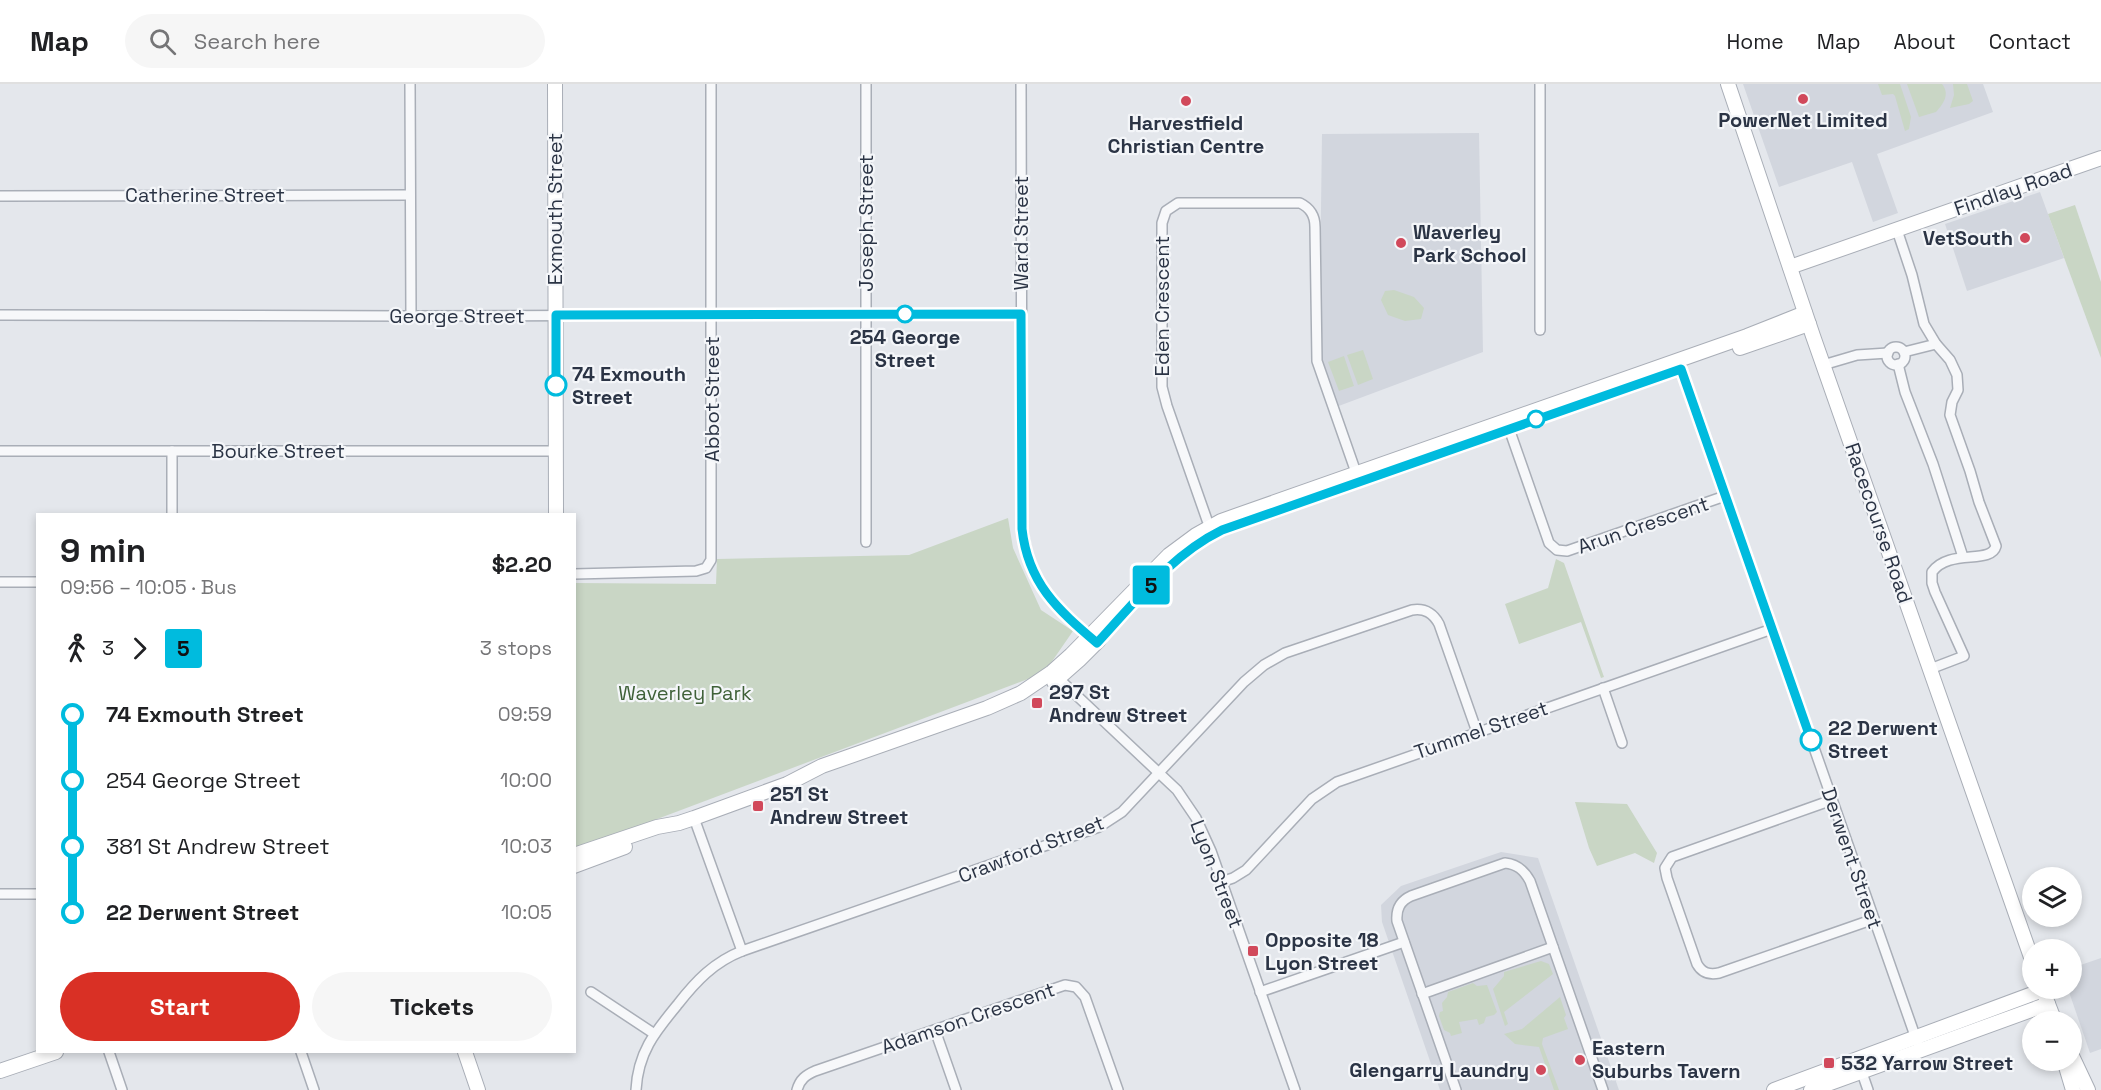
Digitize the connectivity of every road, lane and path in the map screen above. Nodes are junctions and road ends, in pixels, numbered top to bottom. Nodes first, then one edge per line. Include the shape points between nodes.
1 (410, 84) edge
2 (555, 84) edge
3 (711, 84) edge
4 (866, 84) edge
5 (1021, 84) edge
6 (1540, 84) edge
7 (1728, 84) edge
8 (2101, 158) edge
9 (410, 195) junction
10 (0, 196) edge
11 (1897, 230) junction
12 (1790, 267) junction
13 (866, 314) junction
14 (1021, 314) junction
15 (0, 315) edge
16 (556, 315) junction
17 (711, 315) junction
18 (411, 316) junction
19 (1807, 318) junction
20 (1540, 330) dead end
21 (1936, 344) junction
22 (1904, 352) junction
23 (1888, 353) junction
24 (1898, 364) junction
25 (1679, 365) junction
26 (1823, 365) junction
27 (1508, 424) junction
28 (0, 451) edge
29 (172, 451) junction
30 (556, 451) junction
31 (1357, 477) junction
32 (1725, 496) junction
33 (172, 513) edge
34 (556, 513) edge
35 (1212, 530) junction
36 (866, 542) dead end
37 (1963, 556) junction
38 (576, 574) edge
39 (0, 582) edge
40 (36, 582) edge
41 (1772, 629) junction
42 (1093, 640) junction
43 (1930, 669) junction
44 (1055, 675) junction
45 (1604, 688) junction
46 (1477, 732) junction
47 (1622, 743) dead end
48 (1159, 773) junction
49 (1832, 800) junction
50 (694, 818) junction
51 (679, 823) junction
52 (576, 854) edge
53 (576, 865) edge
54 (1221, 882) junction
55 (0, 894) edge
56 (36, 894) edge
57 (1874, 919) junction
58 (2025, 939) edge
59 (1404, 942) junction
60 (1553, 947) junction
61 (742, 951) junction
62 (591, 992) dead end
63 (1260, 992) junction
64 (1422, 994) junction
65 (2022, 998) edge
66 (2046, 999) edge
67 (2048, 1004) junction
68 (2050, 1011) edge
69 (934, 1030) junction
70 (653, 1033) junction
71 (1918, 1044) junction
72 (53, 1053) edge
73 (109, 1053) edge
74 (301, 1053) edge
75 (465, 1053) edge
76 (1859, 1066) junction
77 (0, 1071) edge
78 (2067, 1071) edge
79 (2079, 1071) edge
80 (122, 1090) edge
81 (314, 1090) edge
82 (478, 1090) edge
83 (636, 1090) edge
84 (797, 1090) edge
85 (956, 1090) edge
86 (1118, 1090) edge
87 (1295, 1090) edge
88 (1456, 1090) edge
89 (1603, 1090) edge
90 (1774, 1090) edge
91 (1811, 1090) edge
92 (1868, 1090) edge
93 (2073, 1090) edge
94 (2088, 1090) edge

1 - 9 street
2 - 16 street, Exmouth Street
3 - 17 street, Abbot Street
4 - 13 street, Joseph Street
5 - 14 street, Ward Street
6 - 20 street
7 - 12 street, Racecourse Road
8 - 11 street, Findlay Road
9 - 10 street, Catherine Street
9 - 18 street
11 - 12 street, Findlay Road
11 - 21 street via 1924,324
12 - 19 street, Racecourse Road
13 - 14 street, George Street
13 - 17 street, George Street
13 - 36 street, Joseph Street
14 - 42 street, Ward Street via 1023,543 1045,594
15 - 18 street, George Street
16 - 17 street, George Street
16 - 18 street, George Street
16 - 30 street, Exmouth Street
17 - 38 street, Abbot Street via 711,560 706,568 686,572
19 - 25 street
19 - 26 street, Racecourse Road
21 - 22 street
21 - 37 street via 1957,375 1958,390 1950,415 1996,542 1989,555
22 - 23 street via 1895,347
22 - 24 street via 1905,358
23 - 24 street via 1889,360
23 - 26 street via 1857,355
24 - 37 street
25 - 27 street
25 - 32 street, Derwent Street
26 - 43 street, Racecourse Road
27 - 31 street
27 - 32 street, Arun Crescent via 1549,543 1557,550 1567,551
28 - 29 street, Bourke Street
29 - 30 street, Bourke Street
29 - 33 street
30 - 34 street, Exmouth Street
31 - 35 street via 1233,516
31 - 35 street, Eden Crescent via 1317,361 1314,215 1300,203 1178,203 1166,211 1162,223 1162,387
32 - 41 street, Derwent Street
35 - 42 street via 1169,555
37 - 43 street via 1941,563 1931,577 1964,656
39 - 40 street
41 - 45 street, Tummel Street
41 - 49 street, Derwent Street
42 - 44 street
43 - 58 street, Racecourse Road
44 - 48 street, Lyon Street
44 - 50 street via 1005,701 822,766 787,784
45 - 46 street, Tummel Street
45 - 47 street
46 - 48 street, Crawford Street via 1439,624 1431,613 1419,609 1285,653 1264,665
46 - 54 street, Tummel Street via 1329,786 1246,870
48 - 54 street, Lyon Street via 1177,790 1196,818
48 - 61 street, Crawford Street via 1122,812 1099,827
49 - 57 street, Derwent Street
49 - 57 street via 1669,859 1665,868 1667,878 1697,964 1703,972 1719,973
50 - 51 street
50 - 61 street
51 - 52 street
51 - 53 street via 662,834
54 - 63 street, Lyon Street
55 - 56 street
57 - 71 street, Derwent Street
59 - 60 street via 1396,915 1404,899 1498,865 1511,864 1521,868 1530,881
59 - 63 street
59 - 64 street
60 - 64 street
60 - 89 street
61 - 70 street, Crawford Street via 702,975
62 - 70 street
63 - 87 street, Lyon Street
64 - 88 street
65 - 71 street
66 - 67 street
67 - 68 street
67 - 71 street
69 - 84 street, Adamson Crescent via 815,1071 806,1075
69 - 85 street
69 - 86 street, Adamson Crescent via 1058,986 1071,985 1081,991 1088,1003
70 - 83 street, Crawford Street via 642,1058
71 - 76 street
72 - 77 street
73 - 80 street
74 - 81 street
75 - 82 street
76 - 90 street
76 - 91 street
76 - 92 street
78 - 93 street
79 - 94 street

